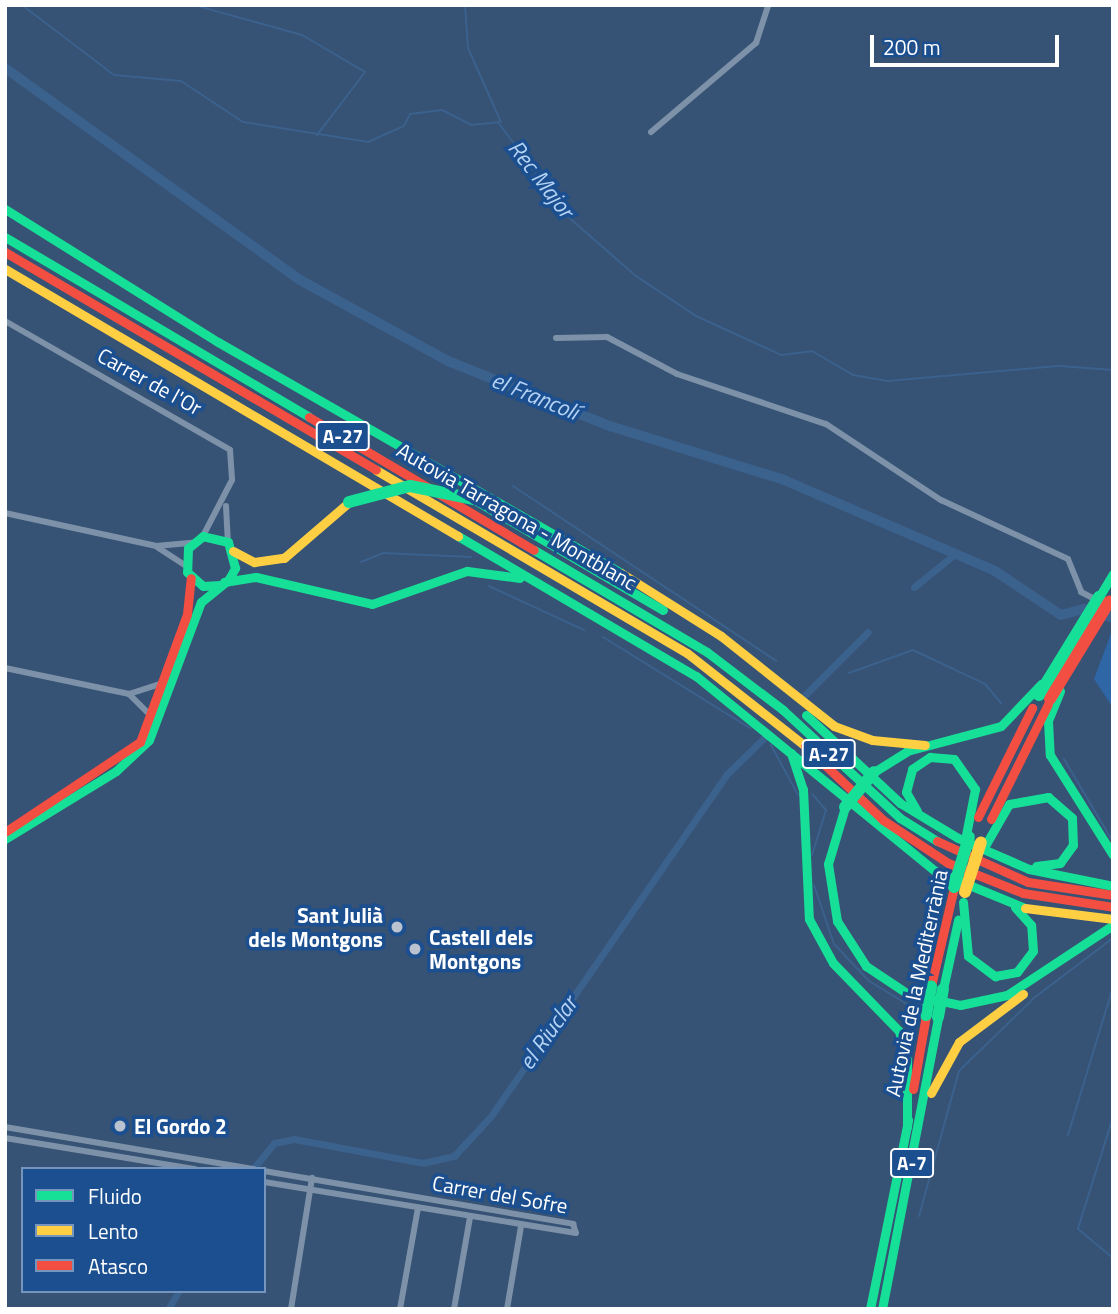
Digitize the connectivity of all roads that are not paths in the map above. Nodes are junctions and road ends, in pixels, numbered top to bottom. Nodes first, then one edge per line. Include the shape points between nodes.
1 (768, 5) edge
2 (651, 132) dead end
3 (5, 209) edge
4 (5, 237) edge
5 (5, 252) edge
6 (5, 269) edge
7 (111, 314) junction
8 (5, 321) edge
9 (556, 338) dead end
10 (238, 405) junction
11 (308, 414) junction
12 (407, 451) junction
13 (226, 500) junction
14 (5, 513) edge
15 (460, 534) junction
16 (204, 536) junction
17 (192, 543) junction
18 (156, 546) junction
19 (231, 546) junction
20 (185, 565) junction
21 (1113, 574) edge
22 (191, 578) junction
23 (560, 578) junction
24 (222, 584) junction
25 (566, 601) junction
26 (1108, 601) edge
27 (685, 615) junction
28 (715, 640) junction
29 (5, 668) edge
30 (164, 681) junction
31 (129, 694) junction
32 (1045, 697) junction
33 (152, 717) junction
34 (925, 745) junction
35 (788, 746) junction
36 (925, 818) junction
37 (5, 832) edge
38 (5, 839) edge
39 (974, 841) junction
40 (1113, 855) edge
41 (1001, 858) junction
42 (979, 862) junction
43 (1113, 886) edge
44 (961, 894) junction
45 (1113, 895) edge
46 (1002, 901) junction
47 (1113, 907) edge
48 (1113, 919) edge
49 (1113, 925) edge
50 (1072, 950) junction
51 (932, 1016) junction
52 (920, 1119) junction
53 (5, 1127) edge
54 (907, 1127) junction
55 (5, 1138) edge
56 (183, 1167) edge
57 (242, 1167) edge
58 (266, 1171) edge
59 (312, 1178) junction
60 (266, 1182) edge
61 (310, 1191) junction
62 (418, 1208) junction
63 (470, 1217) junction
64 (521, 1226) junction
65 (291, 1309) edge
66 (400, 1309) edge
67 (454, 1309) edge
68 (507, 1309) edge
69 (870, 1309) edge
70 (882, 1309) edge

1 - 2 street via 756,43
3 - 12 main road
4 - 11 main road, Autovia Tarragona - Montblanc / A-27
5 - 7 main road, Autovia Tarragona - Montblanc / A-27
6 - 10 main road
7 - 10 main road
7 - 23 main road, Autovia Tarragona - Montblanc / A-27
8 - 13 street, Carrer de l'Or via 221,441 236,462
9 - 26 street via 607,337 677,374 826,424 941,500 1068,559 1081,592
10 - 15 main road
11 - 12 main road
11 - 42 main road, Autovia Tarragona - Montblanc / A-27 via 707,652 783,710 900,818
12 - 27 main road
13 - 16 street, Carrer de l'Or
13 - 19 street, Carrer de l'Or
14 - 18 street
15 - 23 main road
15 - 25 main road
16 - 17 main road
16 - 19 main road
17 - 18 street
17 - 20 main road
18 - 20 street
19 - 24 main road via 235,568
19 - 28 main road, bridge via 254,562 284,558 349,502 410,486 473,499
20 - 22 main road
21 - 26 main road, Autovia de la Mediterrània / A-7
22 - 24 main road
22 - 30 main road via 191,599
23 - 47 main road, Autovia Tarragona - Montblanc / A-27 via 740,690 877,815 923,848 1023,893
24 - 25 main road via 256,577 379,604 484,569 517,576
24 - 38 main road via 196,611 140,752
25 - 35 main road via 696,676
26 - 32 main road, Autovia de la Mediterrània / A-7, bridge
27 - 28 main road
27 - 34 main road via 834,726 872,740
28 - 36 main road
29 - 31 street
30 - 31 street
30 - 33 main road
31 - 33 street via 144,701
32 - 34 main road via 992,731
32 - 39 main road, Autovia de la Mediterrània / A-7
32 - 40 main road via 1046,736 1053,765
33 - 37 main road via 122,760
34 - 50 main road, bridge via 874,772 845,807 828,864 832,906 850,946 886,982 934,1002 972,1004 1020,990
35 - 46 main road via 909,855
35 - 54 main road via 802,778 810,919 833,963 899,1031 907,1060
36 - 39 main road via 908,799 909,774 930,757 954,759 975,789
36 - 41 main road
39 - 41 main road via 1023,797 1048,797 1067,811 1075,836 1060,863 1040,867
39 - 42 main road, Autovia de la Mediterrània, bridge
39 - 44 main road, Autovia de la Mediterrània / A-7, bridge
41 - 43 main road
42 - 44 main road, Autovia de la Mediterrània / A-7, bridge
42 - 45 main road, A-27 via 1044,886
44 - 46 main road via 968,956 995,976 1024,968 1034,946 1028,920
44 - 51 main road, Autovia de la Mediterrània / A-7, bridge
46 - 48 main road
49 - 50 main road
50 - 52 main road via 951,1052
51 - 52 main road, Autovia de la Mediterrània / A-7
51 - 54 main road, Autovia de la Mediterrània / A-7
52 - 70 main road, Autovia de la Mediterrània / A-7
53 - 57 street
54 - 69 main road, Autovia de la Mediterrània / A-7
55 - 56 street
58 - 59 street, Carrer del Sofre
59 - 61 street
59 - 64 street, Carrer del Sofre via 577,1227 572,1235
60 - 61 street, Carrer del Sofre
61 - 62 street, Carrer del Sofre
61 - 65 street
62 - 63 street, Carrer del Sofre
62 - 66 street
63 - 64 street, Carrer del Sofre
63 - 67 street
64 - 68 street

